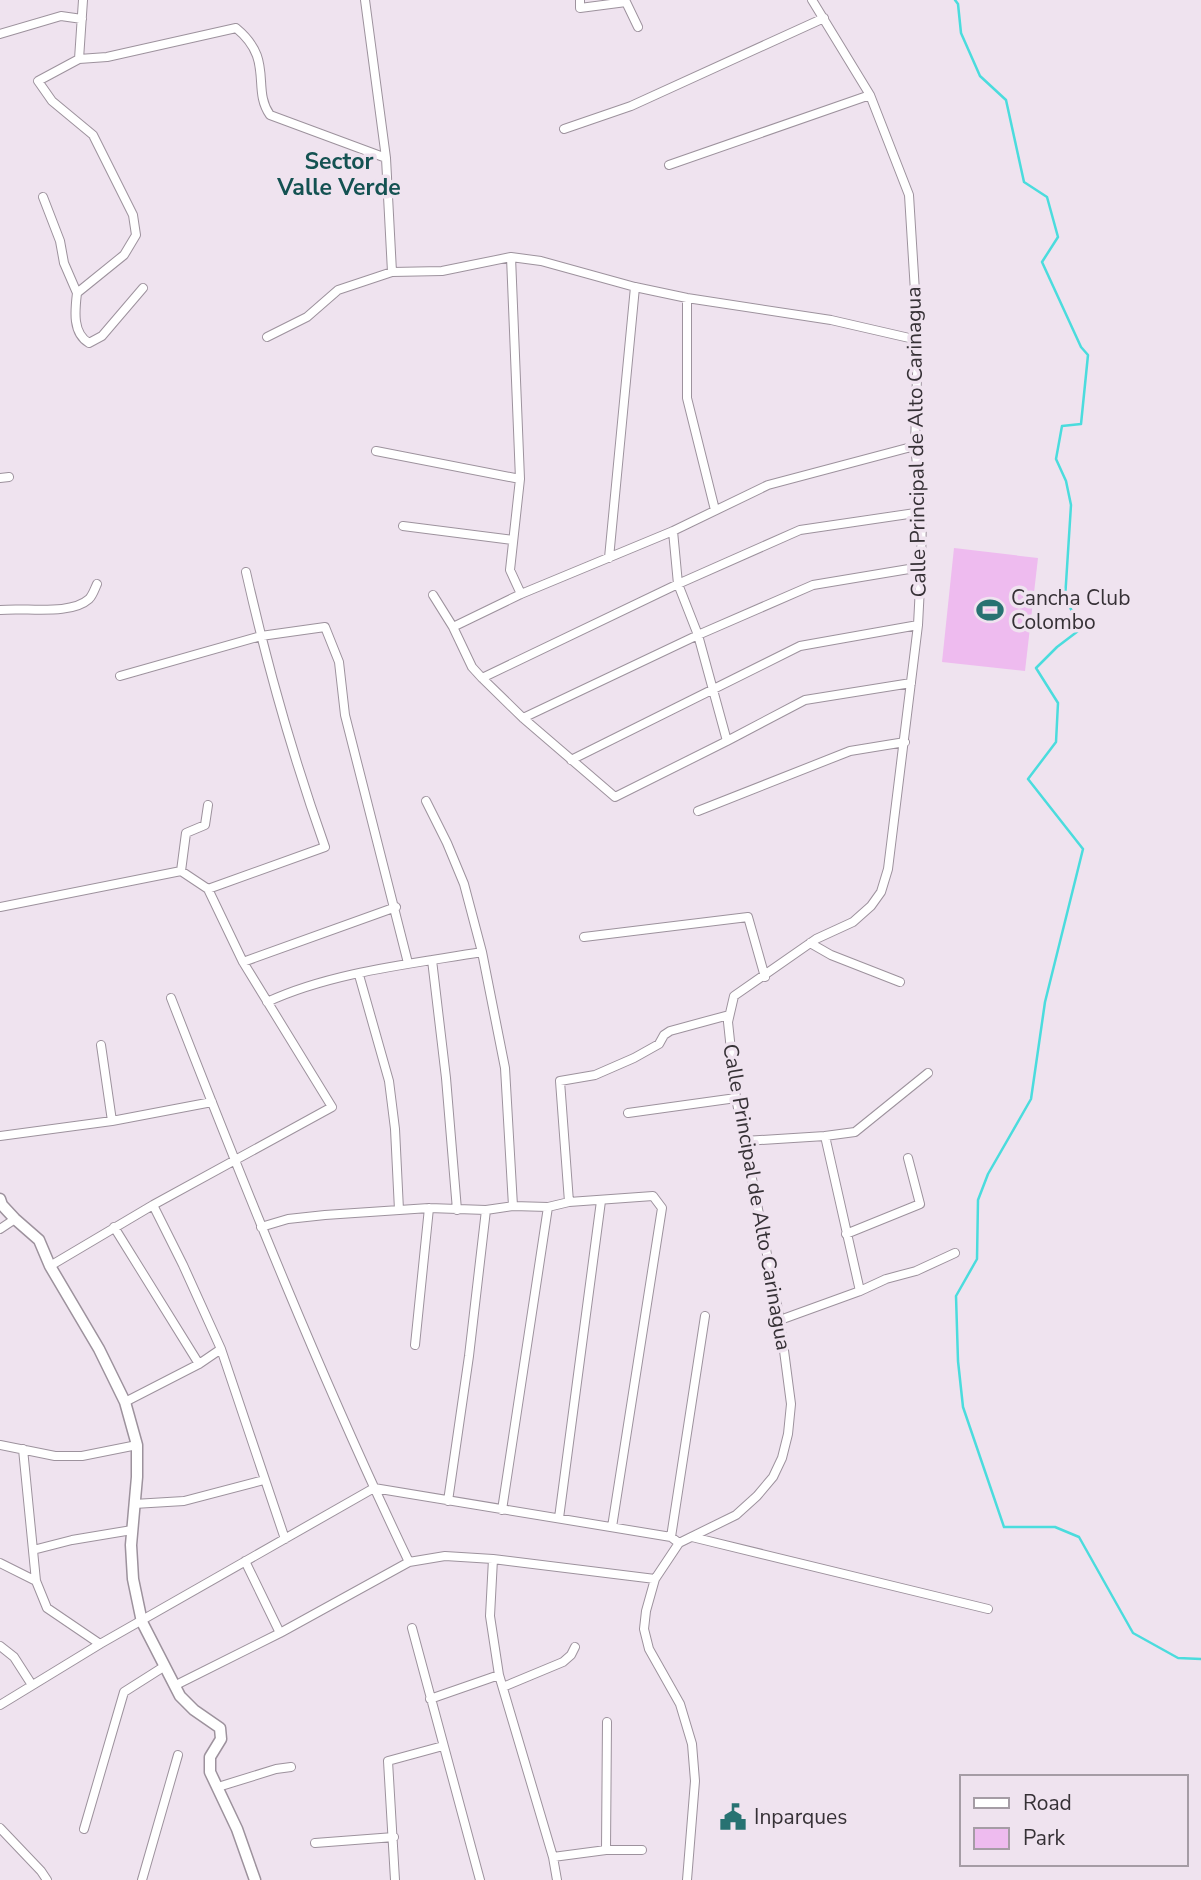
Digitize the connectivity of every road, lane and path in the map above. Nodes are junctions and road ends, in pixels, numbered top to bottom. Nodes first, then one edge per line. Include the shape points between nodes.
1 (83, 0) edge
2 (365, 0) edge
3 (580, 0) edge
4 (812, 0) edge
5 (824, 18) junction
6 (82, 19) junction
7 (639, 27) dead end
8 (0, 34) edge
9 (79, 59) junction
10 (870, 95) junction
11 (564, 129) dead end
12 (386, 158) junction
13 (669, 165) dead end
14 (43, 197) dead end
15 (512, 257) junction
16 (392, 272) junction
17 (635, 286) junction
18 (143, 288) dead end
19 (77, 293) junction
20 (687, 298) junction
21 (267, 337) dead end
22 (918, 340) junction
23 (915, 446) junction
24 (376, 451) dead end
25 (520, 479) junction
26 (715, 510) junction
27 (922, 512) junction
28 (403, 526) dead end
29 (673, 531) junction
30 (513, 540) junction
31 (609, 558) junction
32 (921, 567) junction
33 (246, 572) dead end
34 (97, 583) dead end
35 (678, 584) junction
36 (521, 594) junction
37 (433, 595) dead end
38 (0, 610) edge
39 (918, 625) junction
40 (453, 627) junction
41 (698, 635) junction
42 (261, 636) junction
43 (120, 676) dead end
44 (482, 678) junction
45 (911, 683) junction
46 (713, 688) junction
47 (523, 718) junction
48 (726, 741) junction
49 (905, 742) junction
50 (571, 760) junction
51 (426, 801) dead end
52 (208, 805) dead end
53 (698, 811) dead end
54 (181, 871) junction
55 (208, 889) junction
56 (0, 907) edge
57 (396, 907) junction
58 (584, 937) dead end
59 (810, 943) junction
60 (482, 952) junction
61 (432, 960) junction
62 (243, 962) junction
63 (408, 963) junction
64 (359, 975) junction
65 (765, 977) junction
66 (900, 982) dead end
67 (172, 998) dead end
68 (267, 1002) junction
69 (729, 1015) junction
70 (100, 1045) dead end
71 (928, 1073) dead end
72 (736, 1098) junction
73 (212, 1102) junction
74 (628, 1113) dead end
75 (112, 1121) junction
76 (0, 1136) edge
77 (825, 1136) junction
78 (744, 1142) junction
79 (908, 1158) dead end
80 (234, 1160) junction
81 (0, 1199) edge
82 (601, 1201) junction
83 (569, 1202) junction
84 (153, 1205) junction
85 (513, 1206) junction
86 (548, 1207) junction
87 (429, 1208) junction
88 (399, 1210) junction
89 (457, 1210) junction
90 (486, 1210) junction
91 (15, 1219) junction
92 (114, 1227) junction
93 (261, 1227) junction
94 (0, 1229) edge
95 (846, 1234) junction
96 (955, 1253) dead end
97 (50, 1266) junction
98 (860, 1291) junction
99 (705, 1316) dead end
100 (780, 1320) junction
101 (415, 1345) dead end
102 (221, 1349) junction
103 (199, 1364) junction
104 (125, 1402) junction
105 (0, 1444) edge
106 (137, 1445) junction
107 (23, 1449) junction
108 (264, 1480) junction
109 (374, 1488) junction
110 (447, 1501) junction
111 (134, 1504) junction
112 (502, 1510) junction
113 (559, 1518) junction
114 (612, 1527) junction
115 (132, 1530) junction
116 (692, 1536) junction
117 (285, 1539) junction
118 (675, 1540) junction
119 (33, 1550) junction
120 (493, 1559) junction
121 (244, 1561) junction
122 (410, 1562) junction
123 (0, 1563) edge
124 (656, 1579) junction
125 (36, 1581) junction
126 (988, 1609) dead end
127 (142, 1622) junction
128 (412, 1628) dead end
129 (280, 1633) junction
130 (100, 1644) junction
131 (0, 1646) edge
132 (575, 1647) dead end
133 (165, 1666) junction
134 (499, 1675) junction
135 (33, 1685) junction
136 (176, 1685) junction
137 (503, 1687) junction
138 (430, 1699) junction
139 (0, 1705) edge
140 (607, 1722) dead end
141 (443, 1746) junction
142 (178, 1755) dead end
143 (291, 1767) dead end
144 (218, 1787) junction
145 (0, 1828) edge
146 (83, 1829) dead end
147 (394, 1837) junction
148 (315, 1843) dead end
149 (606, 1850) junction
150 (642, 1850) dead end
151 (553, 1857) junction
152 (47, 1880) edge
153 (142, 1880) edge
154 (255, 1880) edge
155 (395, 1880) edge
156 (480, 1880) edge
157 (557, 1880) edge
158 (687, 1880) edge

1 - 6 street
2 - 12 street
3 - 7 street via 580,8 626,2
4 - 5 street, Calle Principal de Alto Carinagua
5 - 10 street, Calle Principal de Alto Carinagua
5 - 11 street via 631,106
6 - 8 street via 61,16
6 - 9 street
9 - 12 street via 107,57 236,27 261,62 265,107 270,115
9 - 19 street via 38,81 52,100 93,135 133,215 136,235 124,255
10 - 13 street
10 - 22 street, Calle Principal de Alto Carinagua via 909,195
12 - 16 street
14 - 19 street
15 - 16 street via 442,271
15 - 17 street
15 - 25 street
16 - 21 street via 338,290 307,317
17 - 20 street
17 - 31 street
18 - 19 street via 102,336 89,343 78,330
20 - 22 street via 831,320
20 - 26 street via 687,398
22 - 23 street, Calle Principal de Alto Carinagua
23 - 26 street via 768,485
23 - 27 street, Calle Principal de Alto Carinagua
24 - 25 street
25 - 30 street
26 - 29 street
27 - 32 street, Calle Principal de Alto Carinagua
27 - 35 street via 800,530
28 - 30 street
29 - 31 street
29 - 35 street
30 - 36 street via 510,570
31 - 36 street
32 - 39 street, Calle Principal de Alto Carinagua
32 - 41 street via 813,585
33 - 42 street
34 - 38 street via 90,598 69,609
35 - 41 street
35 - 44 street
36 - 40 street
37 - 40 street
39 - 45 street, Calle Principal de Alto Carinagua
39 - 46 street via 800,646
40 - 44 street
41 - 46 street
41 - 47 street
42 - 43 street
42 - 55 street via 325,847
42 - 57 street via 325,627 339,662 345,715
44 - 47 street
45 - 48 street via 805,700
45 - 49 street, Calle Principal de Alto Carinagua
46 - 48 street
46 - 50 street
47 - 50 street
48 - 50 street via 615,797
49 - 53 street via 850,751
49 - 59 street, Calle Principal de Alto Carinagua via 881,892 853,922
51 - 60 street via 464,884
52 - 54 street via 205,825 186,833
54 - 55 street
54 - 56 street
55 - 62 street
57 - 62 street
57 - 63 street
58 - 65 street via 748,917
59 - 65 street, Calle Principal de Alto Carinagua
59 - 66 street
60 - 61 street
60 - 85 street via 505,1068
61 - 63 street
61 - 89 street
62 - 68 street
63 - 64 street
64 - 68 street via 292,990
64 - 88 street via 388,1082
65 - 69 street, Calle Principal de Alto Carinagua via 734,996
67 - 73 street
68 - 80 street via 332,1107
69 - 72 street, Calle Principal de Alto Carinagua
69 - 83 street via 670,1031 659,1044 634,1058 595,1075 560,1082
70 - 75 street
71 - 77 street via 855,1132
72 - 74 street
72 - 78 street, Calle Principal de Alto Carinagua
73 - 75 street
73 - 80 street
75 - 76 street
77 - 78 street
77 - 95 street
78 - 100 street, Calle Principal de Alto Carinagua
79 - 95 street via 920,1205
80 - 84 street
80 - 93 street
81 - 91 street
82 - 83 street
82 - 113 street
82 - 114 street via 653,1196 662,1208
83 - 86 street
84 - 92 street
84 - 102 street
85 - 86 street
85 - 90 street
86 - 112 street
87 - 88 street
87 - 89 street
87 - 101 street
88 - 93 street via 288,1219
89 - 90 street
90 - 110 street
91 - 94 street
91 - 97 street via 39,1240
92 - 97 street
92 - 103 street
93 - 109 street
95 - 98 street
96 - 98 street
97 - 104 street
98 - 100 street
99 - 118 street
100 - 116 street, Calle Principal de Alto Carinagua via 791,1404 782,1458 773,1477 736,1515
102 - 103 street
102 - 108 street
103 - 104 street
104 - 106 street
105 - 107 street
106 - 107 street via 82,1456
106 - 111 street
107 - 119 street
108 - 111 street via 184,1501
108 - 117 street
109 - 110 street
109 - 117 street
109 - 122 street
110 - 112 street
111 - 115 street
112 - 113 street
113 - 114 street
114 - 118 street
115 - 119 street
115 - 127 street via 133,1578
116 - 118 street, Calle Principal de Alto Carinagua
116 - 126 street
117 - 121 street
118 - 124 street, Calle Principal de Alto Carinagua
119 - 125 street
120 - 122 street via 445,1556
120 - 124 street
120 - 134 street via 490,1616
121 - 127 street
121 - 129 street
122 - 129 street
123 - 125 street
124 - 158 street, Calle Principal de Alto Carinagua via 644,1629 649,1649 680,1704 692,1744 695,1781
125 - 130 street via 47,1608
127 - 130 street
127 - 133 street
128 - 138 street
129 - 136 street
130 - 135 street
131 - 135 street via 14,1657
132 - 137 street via 563,1662
133 - 136 street
133 - 146 street via 124,1692
134 - 137 street
134 - 138 street
135 - 139 street
136 - 144 street via 186,1703 220,1728 221,1739 210,1757 210,1772
137 - 151 street
138 - 141 street
140 - 149 street
141 - 147 street via 388,1761
141 - 156 street
142 - 153 street
143 - 144 street
144 - 154 street
145 - 152 street
147 - 148 street
147 - 155 street
149 - 150 street
149 - 151 street
151 - 157 street

